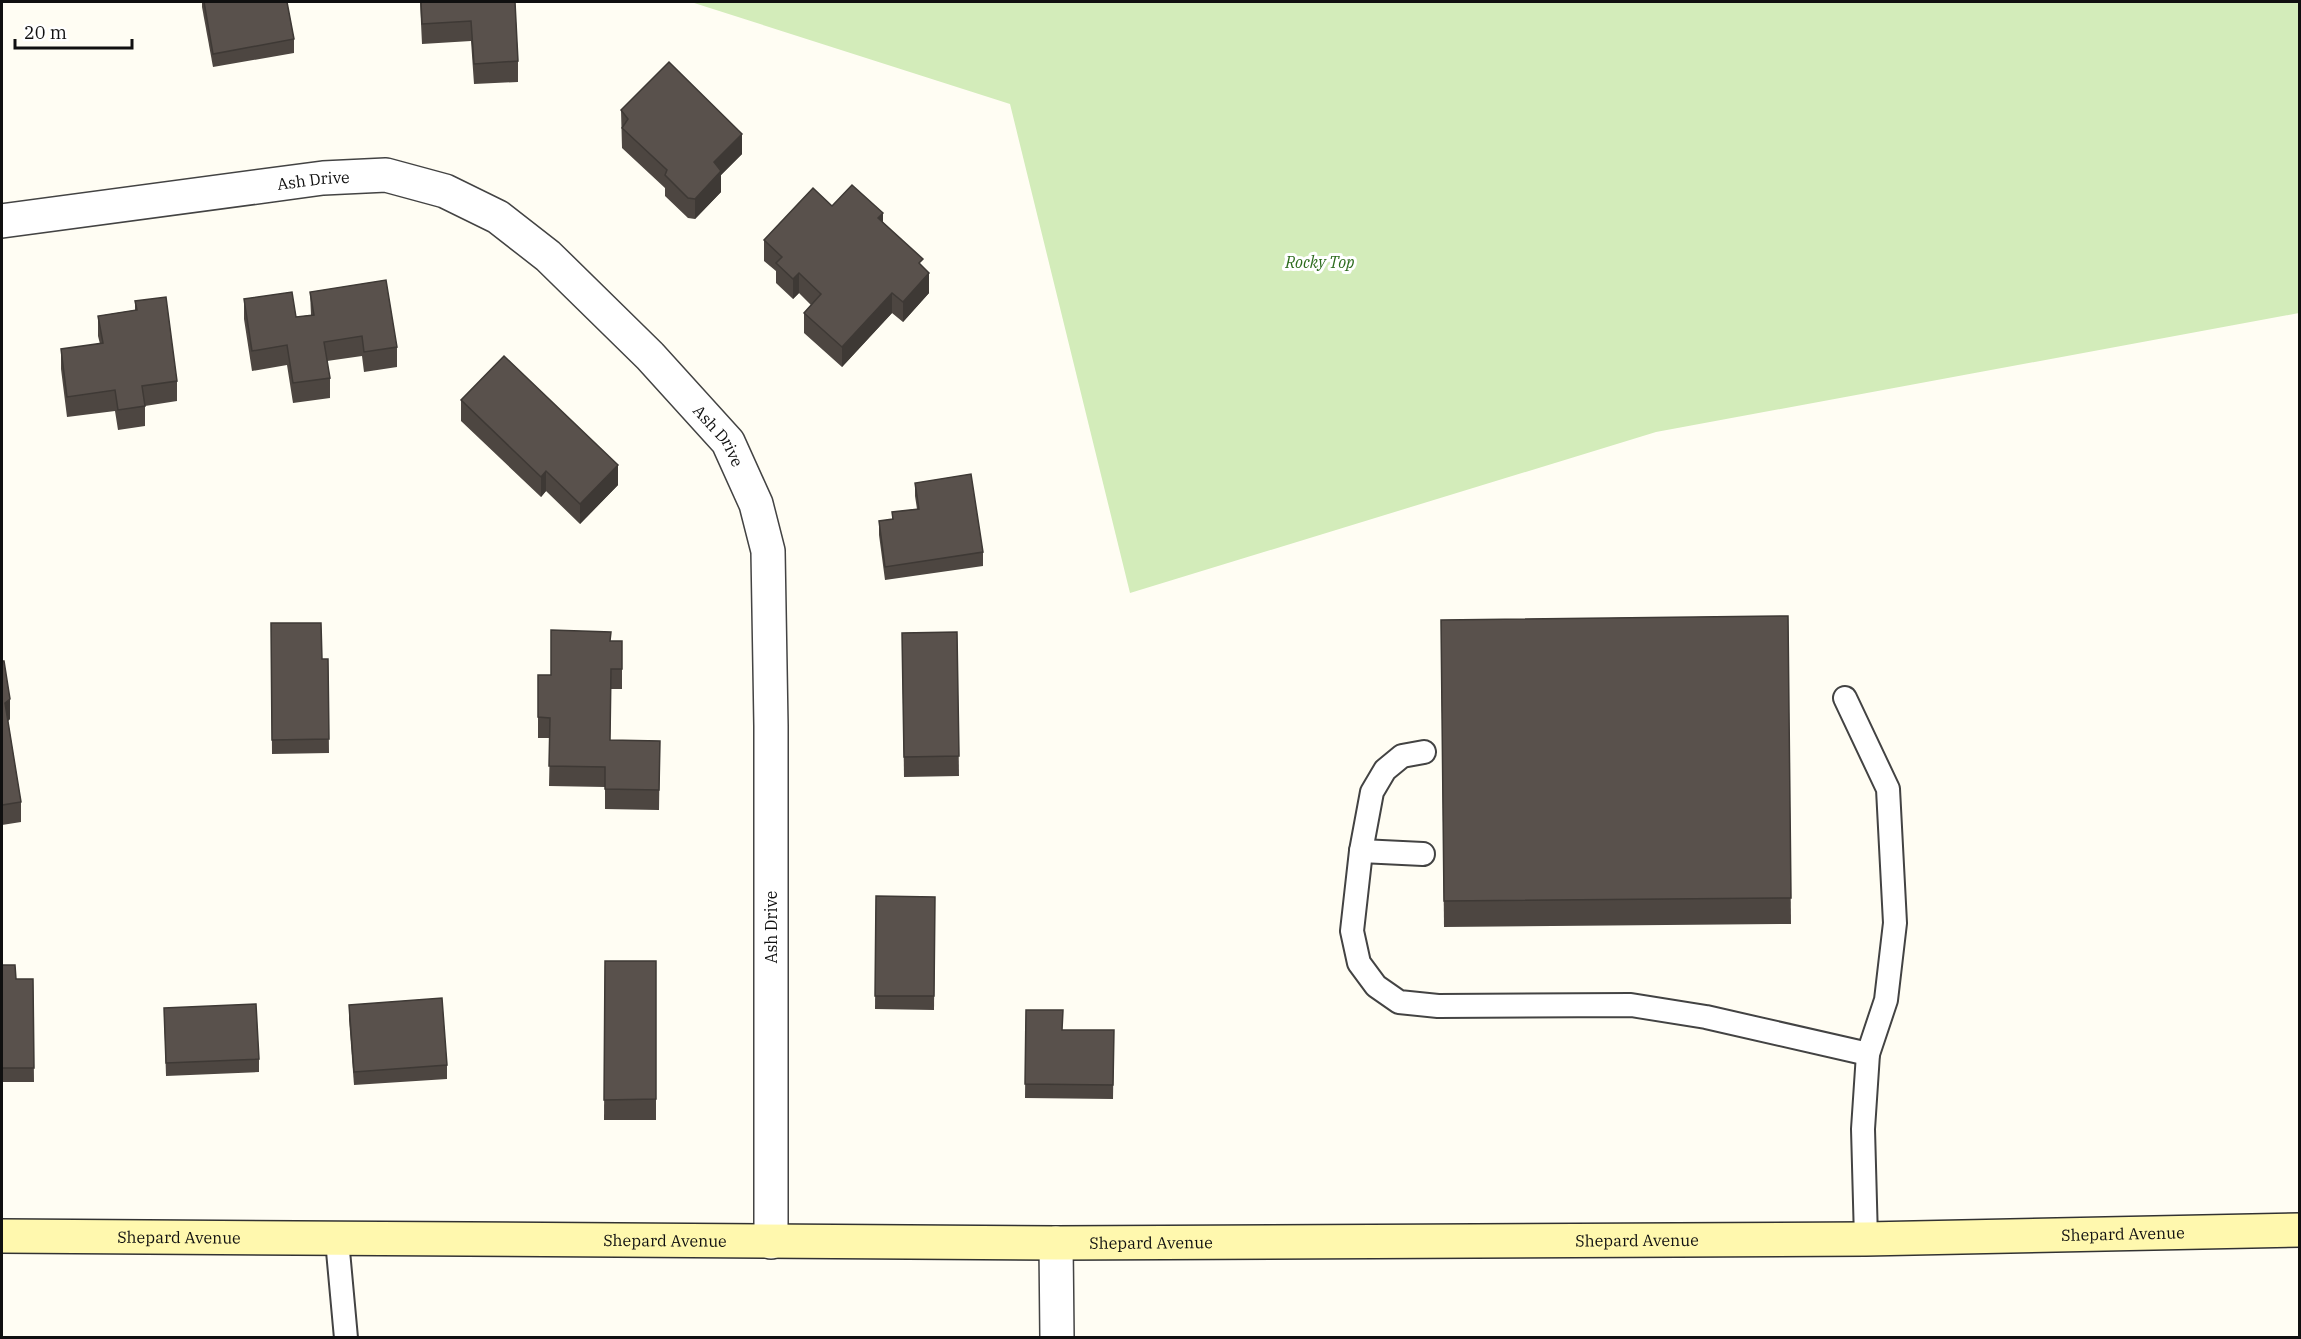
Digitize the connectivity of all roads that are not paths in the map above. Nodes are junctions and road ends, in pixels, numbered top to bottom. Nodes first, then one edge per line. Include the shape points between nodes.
1 (2, 221) edge
2 (1845, 698) dead end
3 (1424, 752) dead end
4 (1361, 851) junction
5 (1423, 854) dead end
6 (1868, 1054) junction
7 (2300, 1230) edge
8 (2, 1236) edge
9 (1866, 1239) junction
10 (338, 1240) junction
11 (771, 1242) junction
12 (1056, 1243) junction
13 (346, 1338) edge
14 (1057, 1338) edge

1 - 11 street, Ash Drive via 323,178 386,175 445,191 498,217 548,256 650,356 728,442 756,504 768,551
2 - 6 lane via 1888,789 1895,923 1886,1000
3 - 4 lane via 1402,756 1385,770 1372,792
4 - 5 lane
4 - 6 lane via 1352,931 1359,963 1376,986 1400,1002 1438,1006 1631,1005 1706,1017
6 - 9 lane via 1863,1128
7 - 9 main road, Shepard Avenue
8 - 10 main road, Shepard Avenue
9 - 12 main road, Shepard Avenue
10 - 11 main road, Shepard Avenue
10 - 13 lane
11 - 12 main road, Shepard Avenue
12 - 14 street

